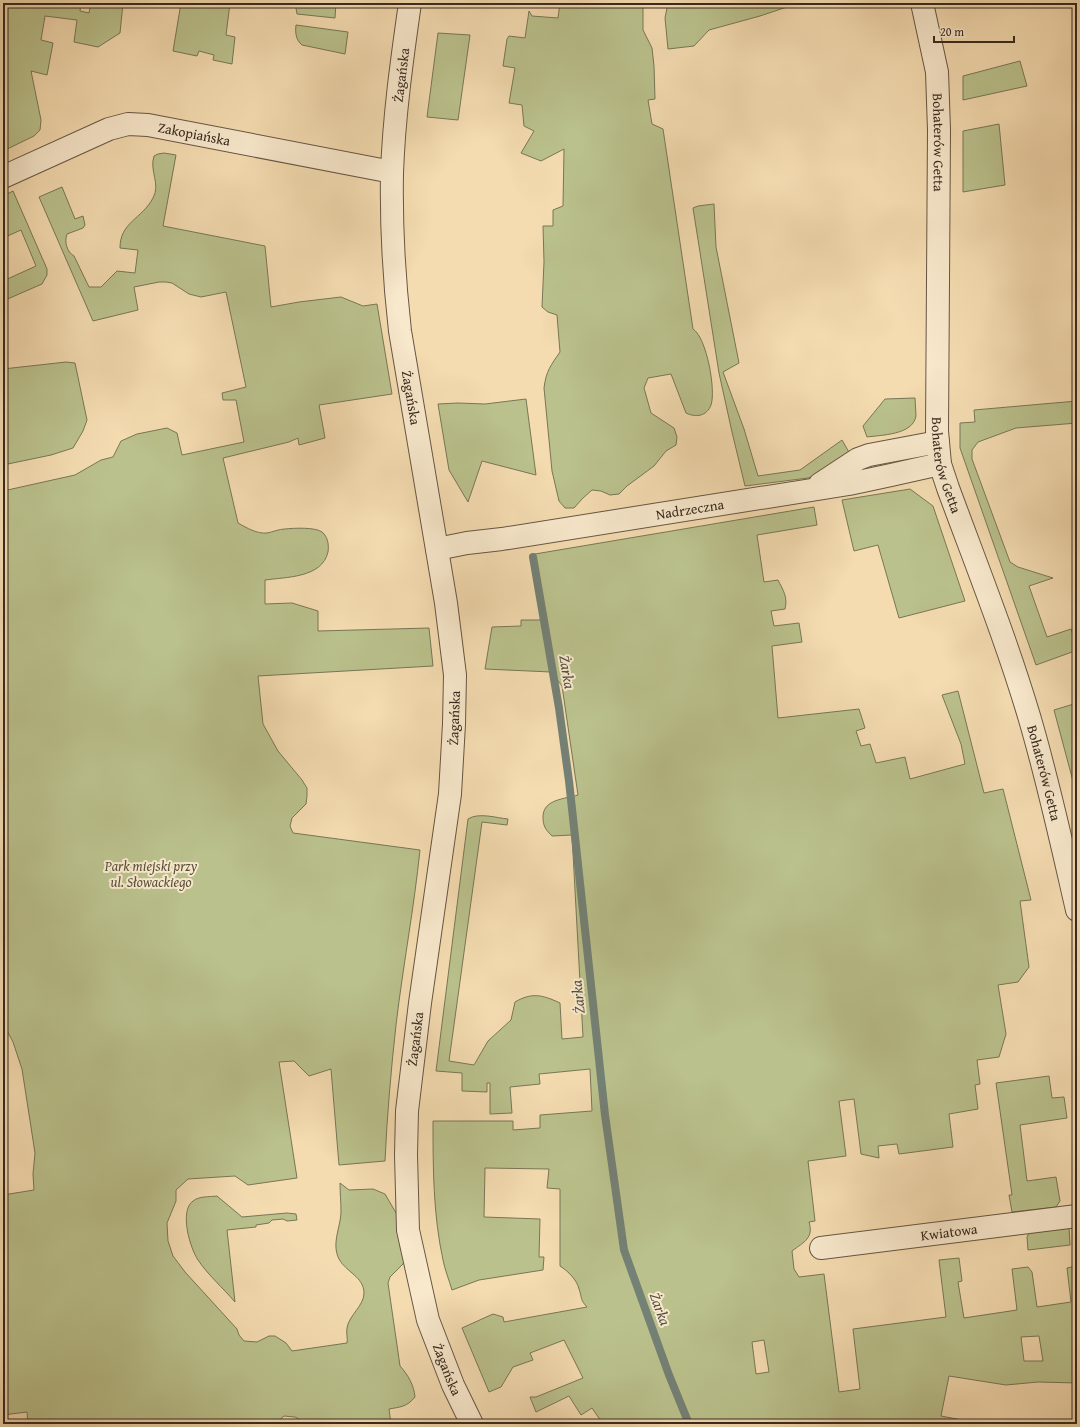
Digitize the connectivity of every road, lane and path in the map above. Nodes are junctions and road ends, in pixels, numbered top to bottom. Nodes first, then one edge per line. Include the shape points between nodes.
1 (410, 3) edge
2 (922, 3) edge
3 (392, 172) junction
4 (3, 177) edge
5 (938, 442) junction
6 (940, 464) junction
7 (811, 489) junction
8 (438, 549) junction
9 (1077, 910) edge
10 (1077, 1216) edge
11 (820, 1248) dead end
12 (472, 1424) edge

1 - 3 street, Żagańska via 397,102
2 - 5 street, Bohaterów Getta via 937,72
3 - 4 street, Zakopiańska via 148,125 128,124
3 - 8 street, Żagańska via 393,253 399,317
5 - 6 street, Bohaterów Getta
5 - 7 street via 865,456
6 - 7 street, Nadrzeczna via 884,477
6 - 9 street, Bohaterów Getta via 1018,679 1044,766
7 - 8 street, Nadrzeczna
8 - 12 street, Żagańska via 454,665 454,724 450,794 407,1111 408,1230 428,1320 453,1385
10 - 11 street, Kwiatowa

